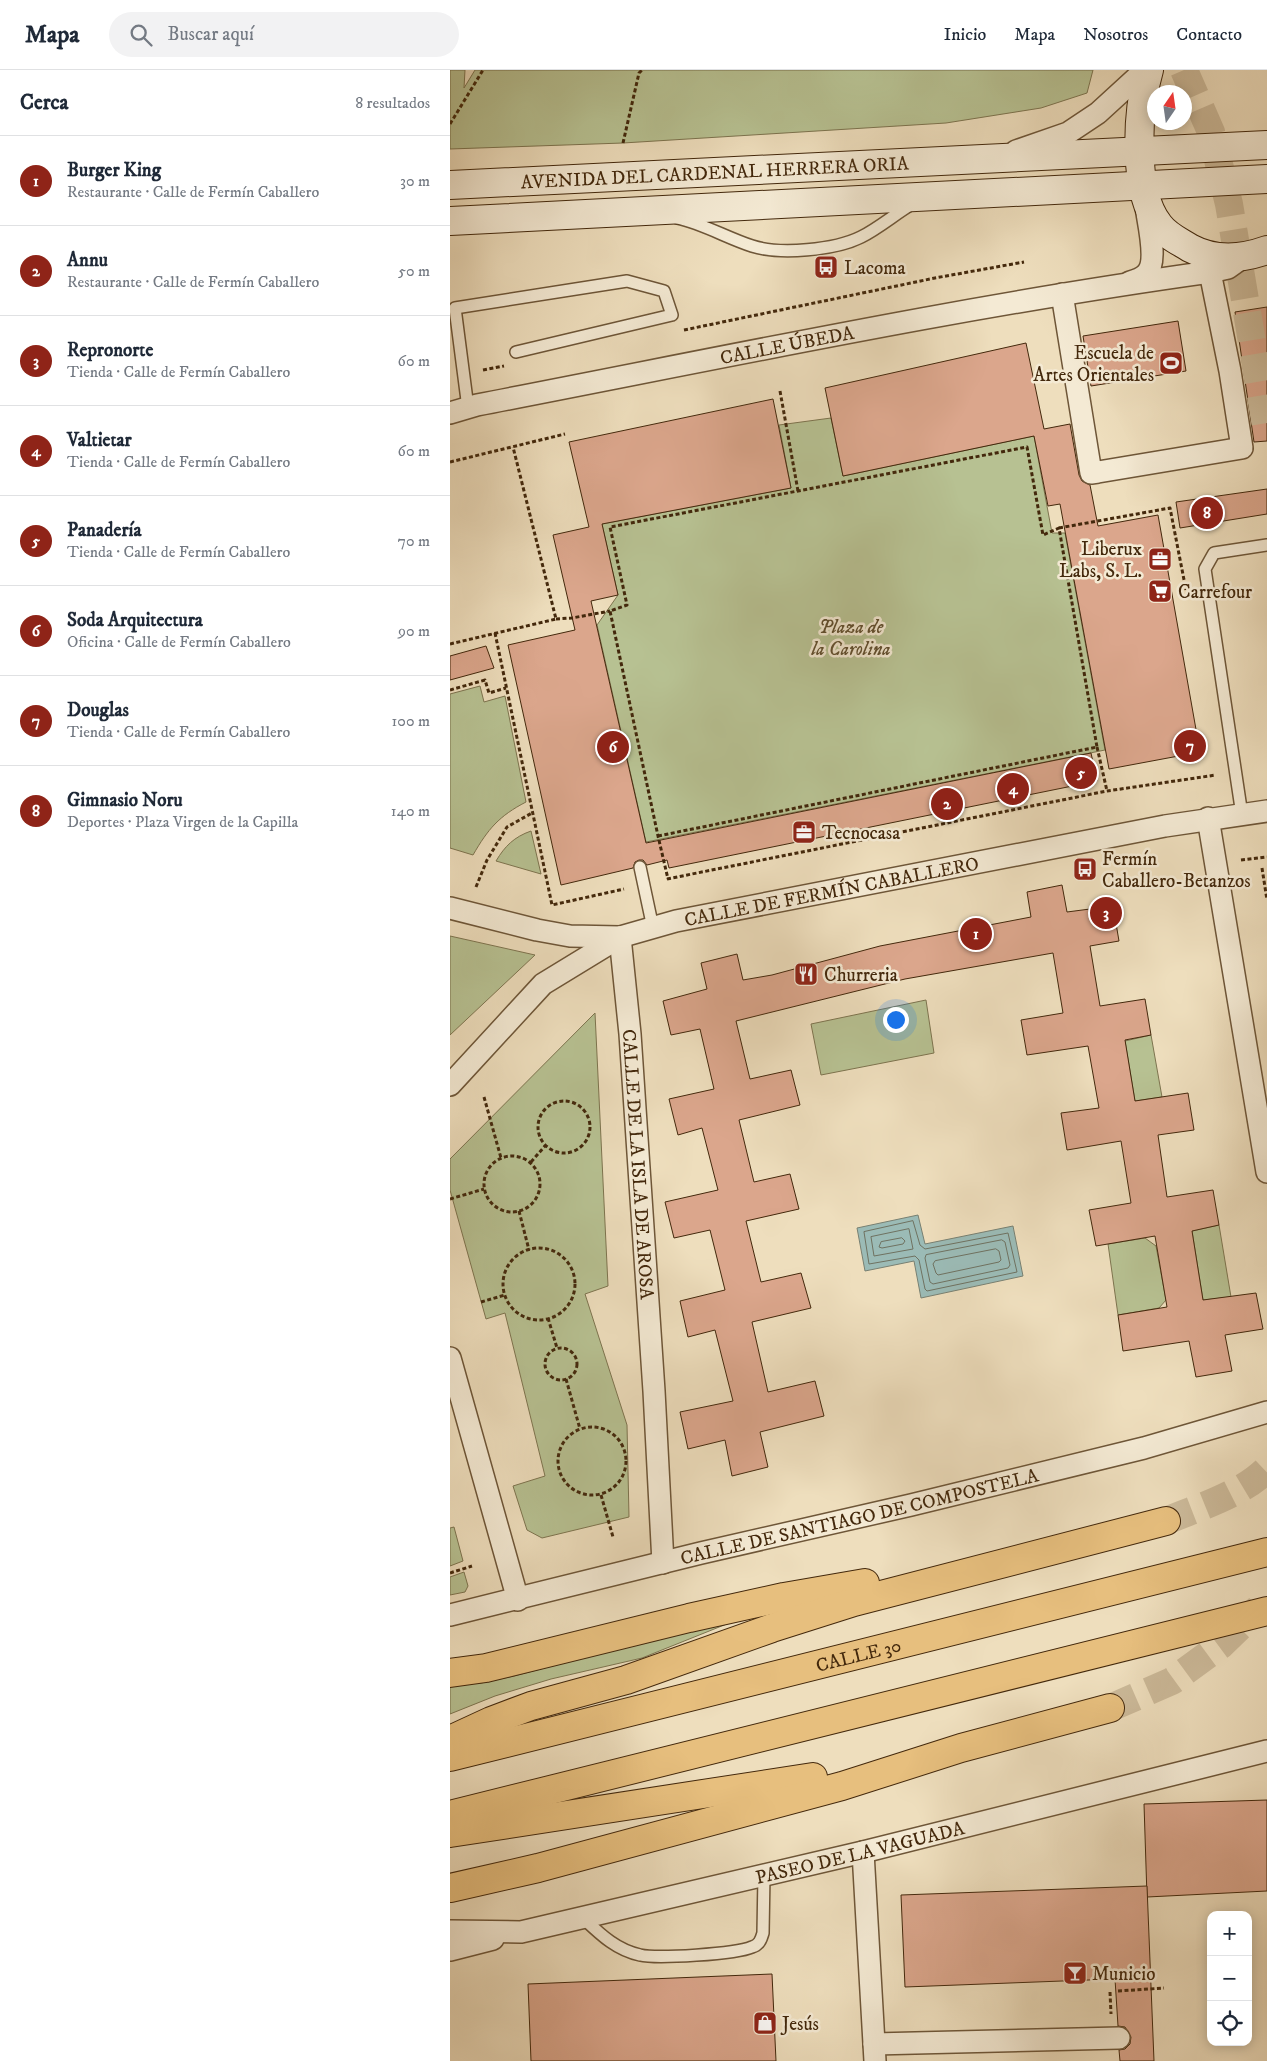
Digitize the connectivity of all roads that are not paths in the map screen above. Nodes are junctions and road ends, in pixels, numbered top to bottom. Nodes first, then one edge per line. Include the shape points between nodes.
1 (1147, 70) edge
2 (1267, 145) edge
3 (1140, 152) junction
4 (979, 161) junction
5 (1267, 179) edge
6 (450, 185) edge
7 (1144, 193) junction
8 (924, 197) junction
9 (646, 210) junction
10 (450, 221) edge
11 (1258, 256) edge
12 (1210, 272) junction
13 (1125, 284) junction
14 (1062, 294) junction
15 (516, 352) dead end
16 (459, 411) edge
17 (1267, 545) edge
18 (1267, 811) edge
19 (1242, 814) junction
20 (1208, 818) junction
21 (640, 867) dead end
22 (450, 908) edge
23 (653, 928) junction
24 (620, 937) junction
25 (450, 1085) edge
26 (1267, 1172) edge
27 (450, 1358) edge
28 (1267, 1412) edge
29 (1267, 1552) edge
30 (663, 1563) junction
31 (518, 1600) junction
32 (1267, 1611) edge
33 (450, 1616) edge
34 (450, 1673) edge
35 (1110, 1708) tunnel mouth
36 (450, 1740) edge
37 (961, 1748) junction
38 (1267, 1751) edge
39 (450, 1756) edge
40 (450, 1815) edge
41 (450, 1833) edge
42 (863, 1852) junction
43 (764, 1875) junction
44 (450, 1888) edge
45 (583, 1918) junction
46 (450, 1931) edge
47 (521, 1932) junction
48 (450, 1950) edge
49 (1119, 2038) dead end
50 (875, 2053) edge

1 - 3 main road, AVENIDA DEL CARDENAL HERRERA ORIA via 1141,108
1 - 4 street, AVENIDA DEL CARDENAL HERRERA ORIA via 1098,113 1068,133
2 - 3 main road, AVENIDA DEL CARDENAL HERRERA ORIA
3 - 4 main road, AVENIDA DEL CARDENAL HERRERA ORIA
3 - 7 main road, AVENIDA DEL CARDENAL HERRERA ORIA
4 - 6 main road, AVENIDA DEL CARDENAL HERRERA ORIA
5 - 7 main road, AVENIDA DEL CARDENAL HERRERA ORIA
7 - 8 main road, AVENIDA DEL CARDENAL HERRERA ORIA
7 - 11 main road, AVENIDA DEL CARDENAL HERRERA ORIA via 1159,225 1171,237 1200,253 1218,257
7 - 13 street, CALLE ÚBEDA via 1152,264 1140,279
8 - 9 main road, AVENIDA DEL CARDENAL HERRERA ORIA
8 - 9 lane, AVENIDA DEL CARDENAL HERRERA ORIA via 860,237 800,250 753,246 681,218
9 - 10 main road, AVENIDA DEL CARDENAL HERRERA ORIA
11 - 12 street, CALLE ÚBEDA
12 - 13 street, CALLE ÚBEDA
12 - 14 street via 1242,448 1098,472 1091,473
13 - 14 street, CALLE ÚBEDA
14 - 16 street, CALLE ÚBEDA via 795,343
15 - 16 lane via 672,315 664,291 627,280 455,308 462,374
17 - 19 lane via 1214,553 1206,569
18 - 19 street, CALLE DE FERMÍN CABALLERO
19 - 20 street, CALLE DE FERMÍN CABALLERO
20 - 23 street, CALLE DE FERMÍN CABALLERO
20 - 26 street
21 - 23 lane
22 - 24 street via 570,936
23 - 24 street, CALLE DE FERMÍN CABALLERO
24 - 25 street, CALLE DE FERMÍN CABALLERO via 543,984
24 - 30 street, CALLE DE LA ISLA DE AROSA via 630,1034
27 - 31 street
28 - 30 street, CALLE DE SANTIAGO DE COMPOSTELA via 1144,1448
29 - 39 highway, CALLE 30
30 - 31 street, CALLE DE SANTIAGO DE COMPOSTELA
31 - 33 street, CALLE DE SANTIAGO DE COMPOSTELA
32 - 40 highway
34 - 36 highway via 486,1668 689,1618 941,1570 1166,1521 854,1602 626,1680 531,1706
35 - 37 highway
37 - 41 highway via 770,1785
37 - 44 highway via 833,1788 538,1868
38 - 42 street, PASEO DE LA VAGUADA
42 - 43 street, PASEO DE LA VAGUADA
42 - 50 street
43 - 45 street, PASEO DE LA VAGUADA
43 - 45 lane via 764,1933 760,1942 751,1948 698,1955 641,1955 609,1943
45 - 47 street, PASEO DE LA VAGUADA
46 - 47 street, PASEO DE LA VAGUADA
47 - 48 street
49 - 50 street

